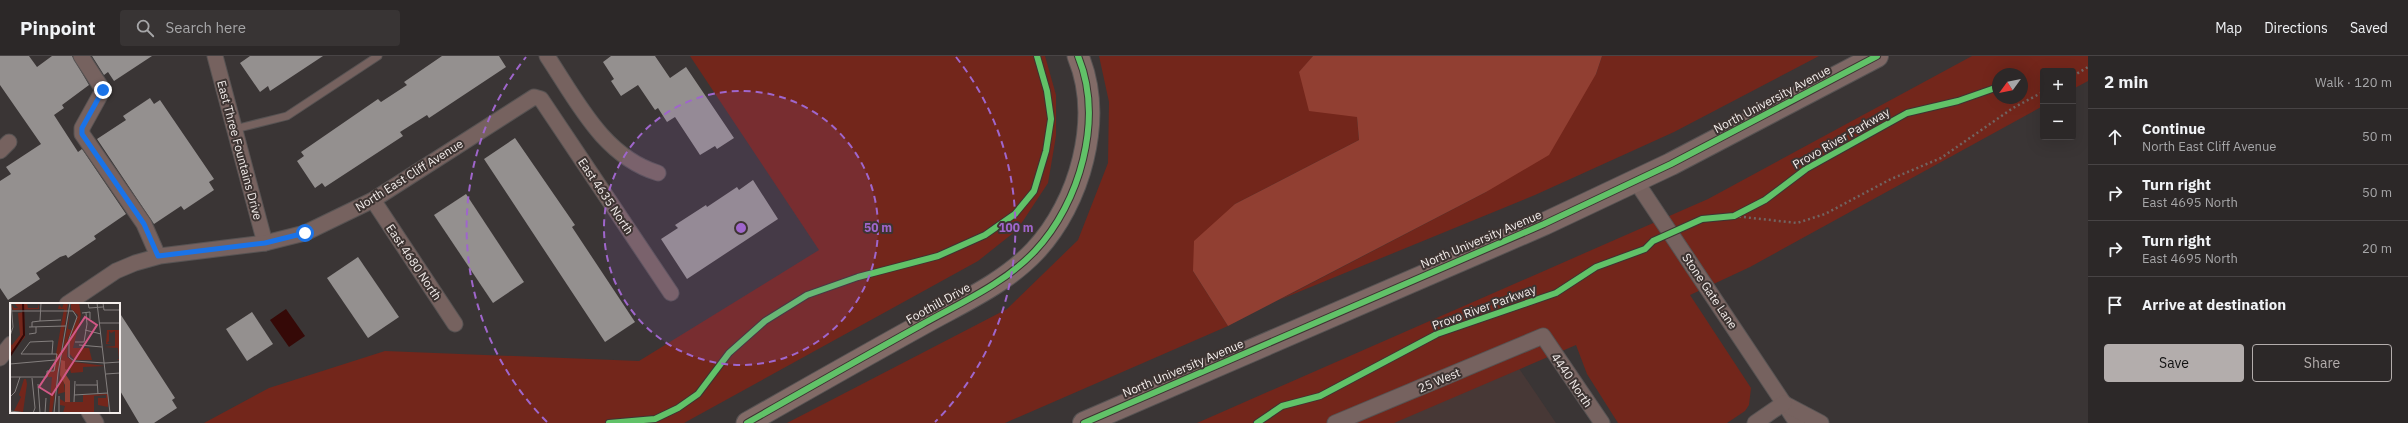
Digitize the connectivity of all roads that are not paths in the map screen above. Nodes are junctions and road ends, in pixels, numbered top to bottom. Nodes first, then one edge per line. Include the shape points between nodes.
1 (81, 56) edge
2 (215, 56) edge
3 (378, 56) edge
4 (546, 56) edge
5 (1078, 56) edge
6 (1877, 56) edge
7 (542, 98) joint
8 (235, 129) junction
9 (658, 173) dead end
10 (1635, 180) junction
11 (372, 200) junction
12 (265, 243) junction
13 (158, 256) junction
14 (671, 293) dead end
15 (68, 303) edge
16 (455, 324) dead end
17 (1543, 336) joint
18 (1784, 403) junction
19 (90, 413) edge
20 (96, 423) edge
21 (747, 423) edge
22 (1084, 423) edge
23 (1335, 423) edge
24 (1602, 423) edge
25 (1755, 423) edge
26 (1797, 423) edge
27 (1821, 423) edge

1 - 13 street via 103,90 82,128 82,134 144,224
2 - 8 street, East Three Fountains Drive
3 - 8 lane via 287,116
4 - 9 street via 596,130 614,149 635,164
5 - 21 main road, Foothill Drive via 1088,97 1088,128 1084,150 1076,183 1064,211 1035,251 1013,270 969,298
6 - 10 highway, North University Avenue via 1777,110
7 - 11 street, North East Cliff Avenue via 534,97 526,101
7 - 14 street, East 4635 North
8 - 12 street, East Three Fountains Drive
10 - 18 street, Stone Gate Lane
10 - 22 highway, North University Avenue via 1544,224
11 - 12 street, North East Cliff Avenue via 305,233
11 - 16 street, East 4680 North
12 - 13 street, North East Cliff Avenue
13 - 15 street, North East Cliff Avenue via 116,271
17 - 23 street, 25 West
17 - 24 street, 4440 North
18 - 25 street
18 - 26 street, Stone Gate Lane
18 - 27 street, Stone Gate Lane
19 - 20 street

